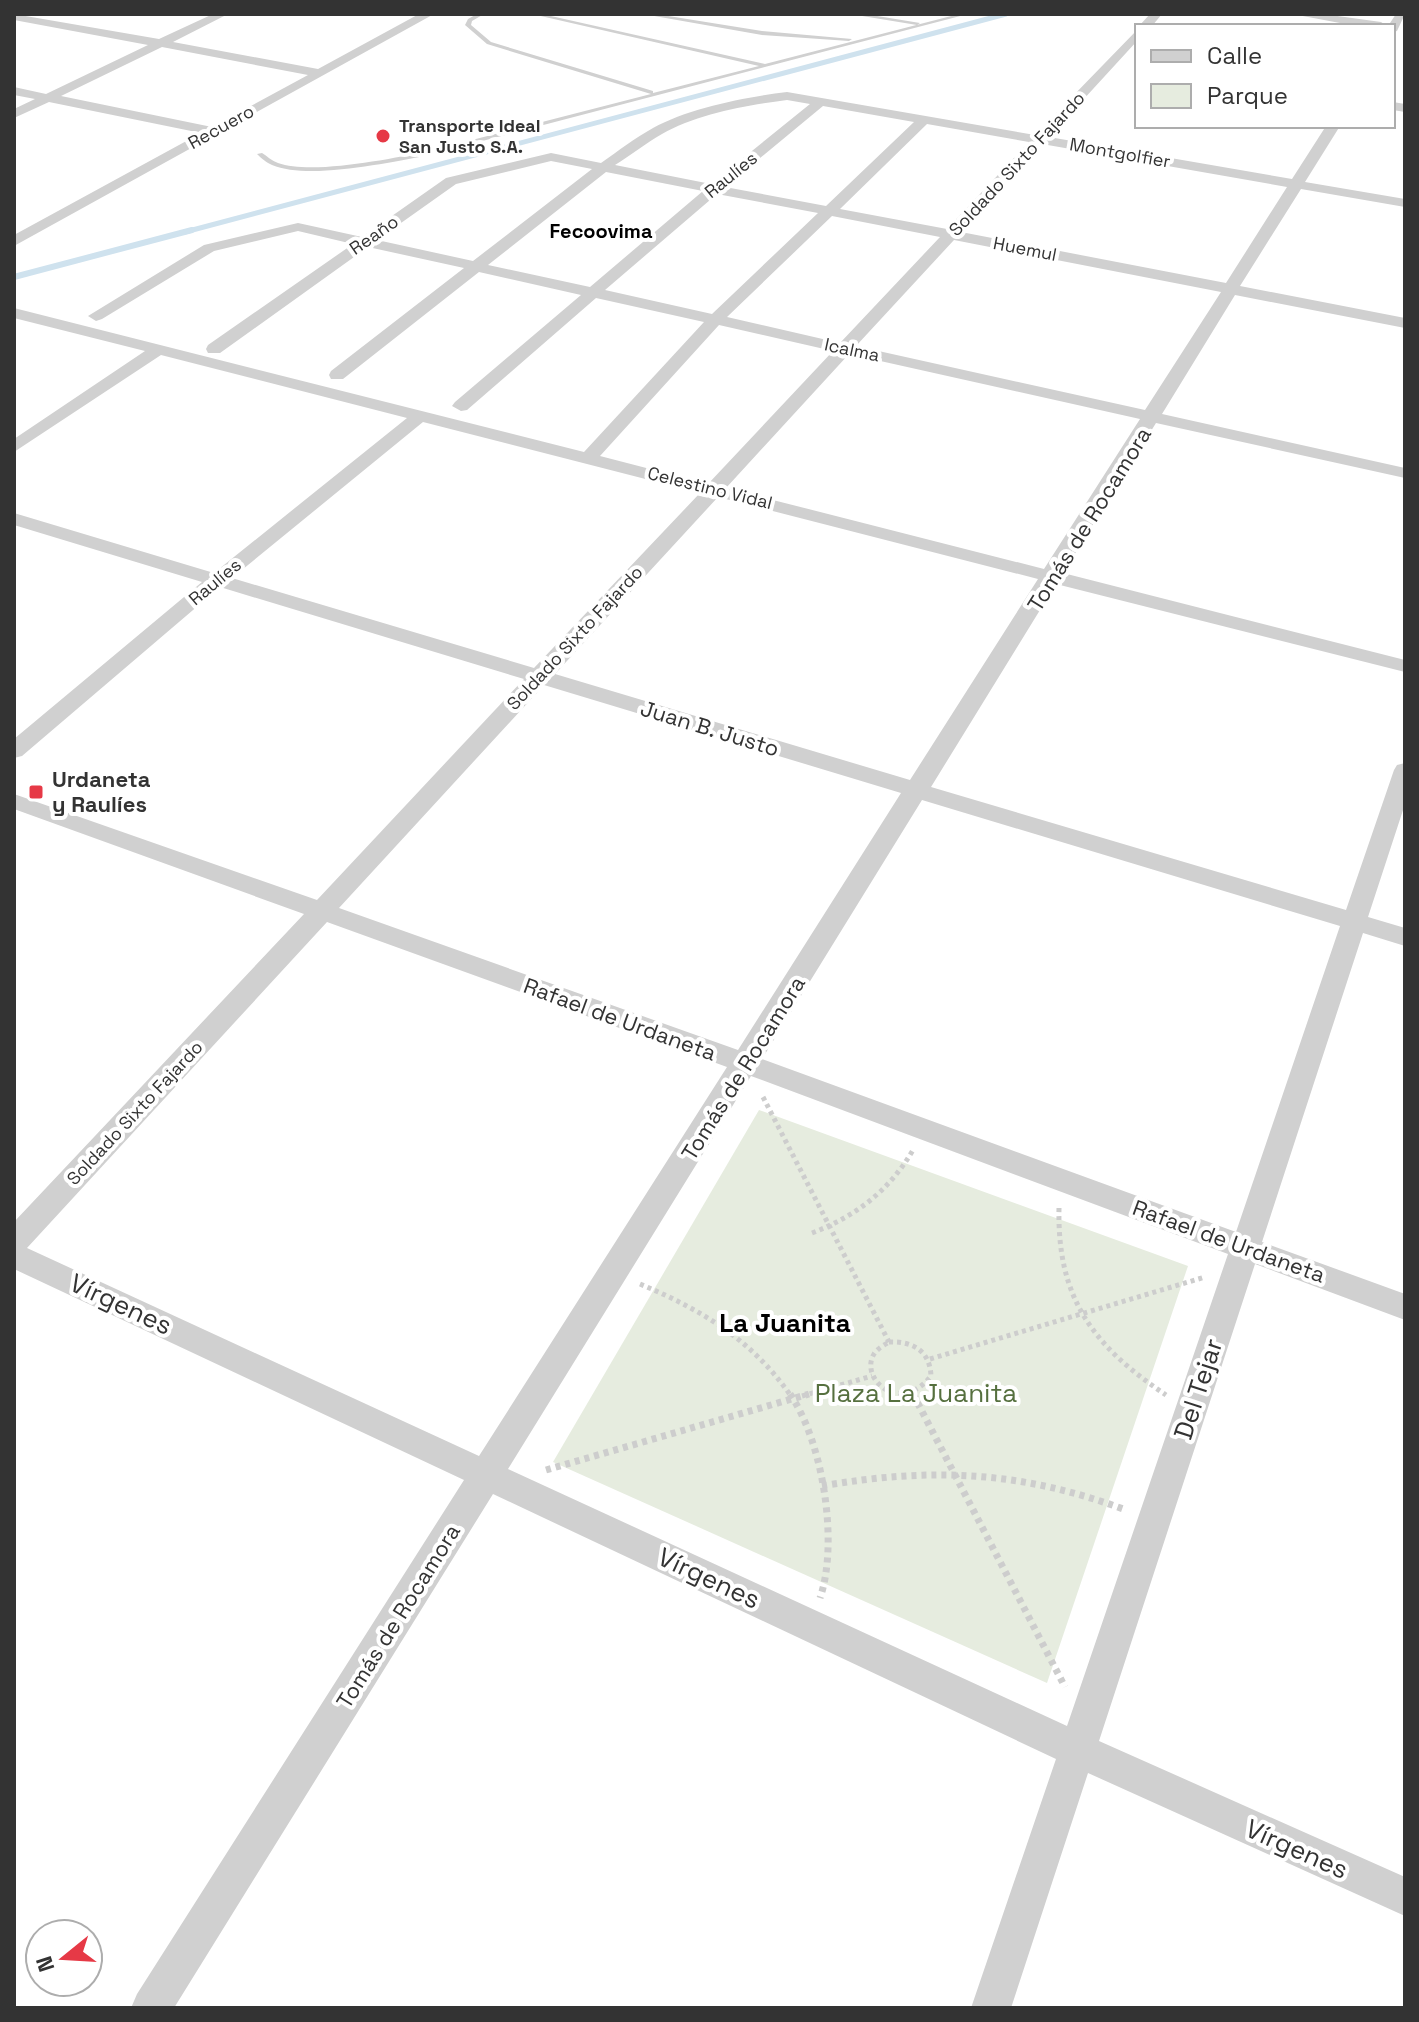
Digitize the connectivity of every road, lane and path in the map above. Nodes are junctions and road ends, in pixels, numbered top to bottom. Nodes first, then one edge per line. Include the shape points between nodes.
1 (222, 14) edge
2 (428, 14) edge
3 (481, 14) edge
4 (535, 14) edge
5 (646, 14) edge
6 (853, 14) edge
7 (965, 14) edge
8 (1298, 14) edge
9 (15, 15) edge
10 (1367, 24) edge
11 (926, 25) junction
12 (1135, 37) edge
13 (863, 40) junction
14 (162, 43) junction
15 (765, 65) junction
16 (319, 73) junction
17 (14, 91) edge
18 (654, 93) junction
19 (47, 98) junction
20 (820, 102) junction
21 (14, 114) edge
22 (924, 120) junction
23 (1332, 128) edge
24 (213, 131) junction
25 (1039, 139) junction
26 (260, 154) dead end
27 (551, 157) joint
28 (605, 166) junction
29 (1297, 184) junction
30 (715, 188) junction
31 (1405, 203) edge
32 (829, 210) junction
33 (952, 235) junction
34 (14, 241) edge
35 (363, 242) junction
36 (475, 267) junction
37 (1228, 289) junction
38 (591, 292) junction
39 (14, 313) edge
40 (96, 316) dead end
41 (715, 320) junction
42 (1405, 323) edge
43 (843, 348) junction
44 (159, 349) junction
45 (214, 349) dead end
46 (337, 375) dead end
47 (461, 406) dead end
48 (419, 417) junction
49 (1153, 417) junction
50 (14, 447) edge
51 (589, 457) junction
52 (1405, 473) edge
53 (713, 490) junction
54 (14, 519) edge
55 (1053, 576) junction
56 (218, 579) junction
57 (1405, 666) edge
58 (539, 677) junction
59 (14, 751) edge
60 (1405, 770) edge
61 (918, 791) junction
62 (14, 801) edge
63 (322, 914) junction
64 (1354, 923) junction
65 (1405, 937) edge
66 (746, 1064) junction
67 (922, 1128) junction
68 (1064, 1181) junction
69 (830, 1227) junction
70 (812, 1233) dead end
71 (14, 1242) edge
72 (14, 1255) edge
73 (1242, 1257) junction
74 (612, 1277) junction
75 (1405, 1307) edge
76 (1079, 1314) junction
77 (889, 1342) junction
78 (930, 1359) junction
79 (872, 1376) junction
80 (913, 1394) junction
81 (795, 1398) junction
82 (1191, 1410) junction
83 (954, 1473) junction
84 (495, 1478) junction
85 (822, 1486) junction
86 (1154, 1522) junction
87 (809, 1625) junction
88 (1082, 1738) junction
89 (1405, 1897) edge
90 (151, 2008) edge
91 (991, 2008) edge

1 - 14 street
2 - 16 street, Recuero
3 - 18 lane via 468,25 489,43
4 - 15 lane
5 - 13 lane via 762,33
6 - 11 lane
7 - 11 lane
8 - 10 street
9 - 14 street
11 - 13 lane
12 - 25 street, Soldado Sixto Fajardo via 1117,63
13 - 15 lane
14 - 16 street
14 - 19 street
15 - 18 lane
16 - 24 street, Recuero
17 - 19 street
18 - 26 lane via 392,160 296,168 274,164
19 - 21 street
19 - 24 street
20 - 22 street, Montgolfier
20 - 28 street, Montgolfier via 787,96 761,99 678,121
20 - 30 street, Raulíes
22 - 25 street, Montgolfier
22 - 32 street
23 - 29 street, Tomás de Rocamora
24 - 34 street, Recuero
25 - 29 street, Montgolfier
25 - 33 street, Soldado Sixto Fajardo
27 - 28 street, Huemul
27 - 35 street, Reaño via 451,181
28 - 30 street, Huemul
28 - 36 street, Montgolfier
29 - 31 street, Montgolfier
29 - 37 street, Tomás de Rocamora
30 - 32 street, Huemul
30 - 38 street, Raulíes
32 - 33 street, Huemul
32 - 41 street
33 - 37 street, Huemul
33 - 43 street, Soldado Sixto Fajardo
35 - 36 street, Icalma
35 - 40 street, Icalma via 298,227 209,248
35 - 45 street, Reaño
36 - 38 street, Icalma
36 - 46 street, Montgolfier
37 - 42 street, Huemul
37 - 49 street, Tomás de Rocamora
38 - 41 street, Icalma
38 - 47 street, Raulíes
39 - 44 street, Celestino Vidal
41 - 43 street, Icalma
41 - 51 street
43 - 49 street, Icalma
43 - 53 street, Soldado Sixto Fajardo
44 - 48 street, Celestino Vidal
44 - 50 street
48 - 51 street, Celestino Vidal
48 - 56 street, Raulíes
49 - 52 street, Icalma
49 - 55 street, Tomás de Rocamora
51 - 53 street, Celestino Vidal
53 - 55 street, Celestino Vidal
53 - 58 street, Soldado Sixto Fajardo
54 - 56 street, Juan B. Justo
55 - 57 street, Celestino Vidal
55 - 61 street, Tomás de Rocamora
56 - 58 street, Juan B. Justo
56 - 59 street, Raulíes
58 - 61 street, Juan B. Justo
58 - 63 street, Soldado Sixto Fajardo
60 - 64 street, Del Tejar
61 - 64 street, Juan B. Justo
61 - 66 street, Tomás de Rocamora
62 - 63 street, Rafael de Urdaneta
63 - 66 street, Rafael de Urdaneta
63 - 71 street, Soldado Sixto Fajardo
64 - 65 street, Juan B. Justo
64 - 73 street, Del Tejar
66 - 67 street, Rafael de Urdaneta
66 - 69 path
66 - 74 street, Tomás de Rocamora
67 - 68 street, Rafael de Urdaneta
67 - 69 path via 894,1182
68 - 73 street, Rafael de Urdaneta
68 - 76 path via 1059,1243
69 - 70 path
69 - 77 path
72 - 84 street, Vírgenes
73 - 75 street, Rafael de Urdaneta
73 - 76 path
73 - 82 street, Del Tejar
74 - 81 path via 697,1308 736,1333 771,1365
74 - 84 street, Tomás de Rocamora
76 - 78 path
76 - 82 path via 1137,1378
77 - 78 path via 917,1346
77 - 79 path via 871,1359
78 - 80 path via 931,1376
79 - 80 path via 893,1394
79 - 81 path
80 - 83 path
81 - 84 path
81 - 85 path
82 - 86 street, Del Tejar
83 - 85 path via 872,1476
83 - 86 path via 1052,1483
83 - 88 path
84 - 87 street, Vírgenes
84 - 90 street, Tomás de Rocamora
85 - 87 path via 828,1554 823,1591
86 - 88 street, Del Tejar
87 - 88 street, Vírgenes
88 - 89 street, Vírgenes
88 - 91 street, Del Tejar

